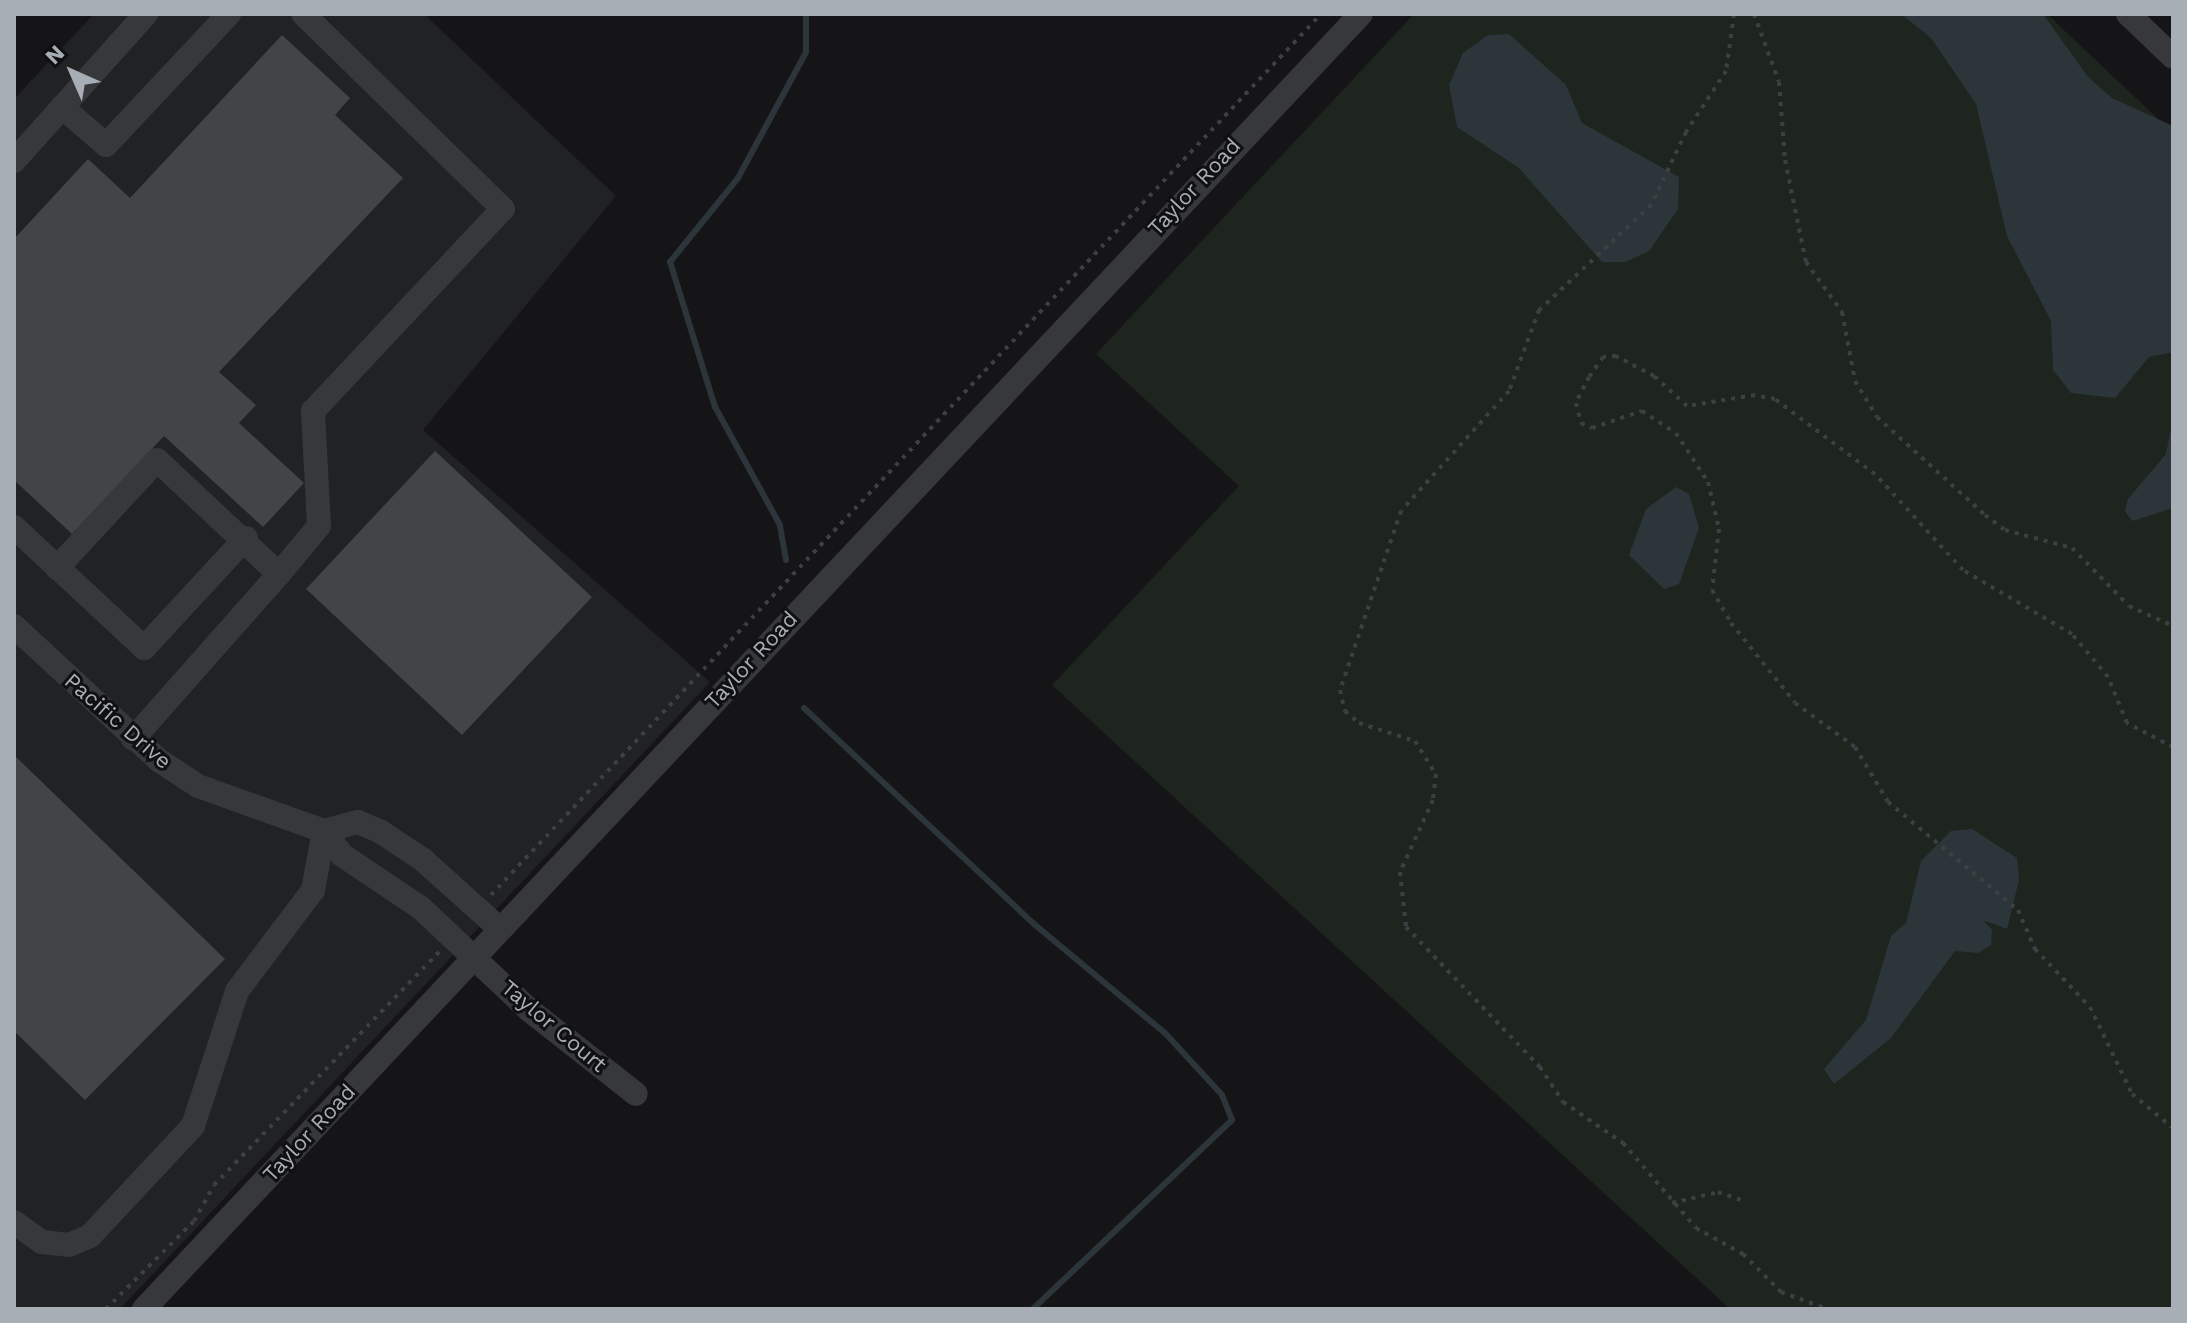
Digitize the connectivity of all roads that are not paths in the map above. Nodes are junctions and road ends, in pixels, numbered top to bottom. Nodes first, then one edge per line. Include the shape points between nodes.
1 (146, 14) edge
2 (229, 14) edge
3 (303, 14) edge
4 (1361, 14) edge
5 (2128, 14) edge
6 (2173, 57) edge
7 (62, 107) junction
8 (14, 161) edge
9 (14, 527) edge
10 (246, 538) junction
11 (57, 568) junction
12 (279, 574) junction
13 (14, 626) edge
14 (133, 739) junction
15 (324, 831) junction
16 (500, 929) junction
17 (474, 957) junction
18 (636, 1094) dead end
19 (14, 1222) edge
20 (144, 1309) edge

1 - 7 street
2 - 7 street via 106,145
3 - 12 street via 503,209 313,411 319,526
4 - 16 street, Taylor Road
5 - 6 street
7 - 8 street
9 - 11 street
10 - 11 street via 157,460
10 - 11 street via 144,648
10 - 12 street
12 - 14 street
13 - 14 street, Pacific Drive
14 - 15 street, Pacific Drive via 198,786
15 - 16 street via 358,822 381,832 422,859
15 - 17 street, Pacific Drive via 342,855 421,908
15 - 19 street via 313,890 237,991 193,1126 90,1236 69,1245 42,1242
16 - 17 street, Taylor Road
17 - 18 street, Taylor Court via 528,1009
17 - 20 street, Taylor Road

